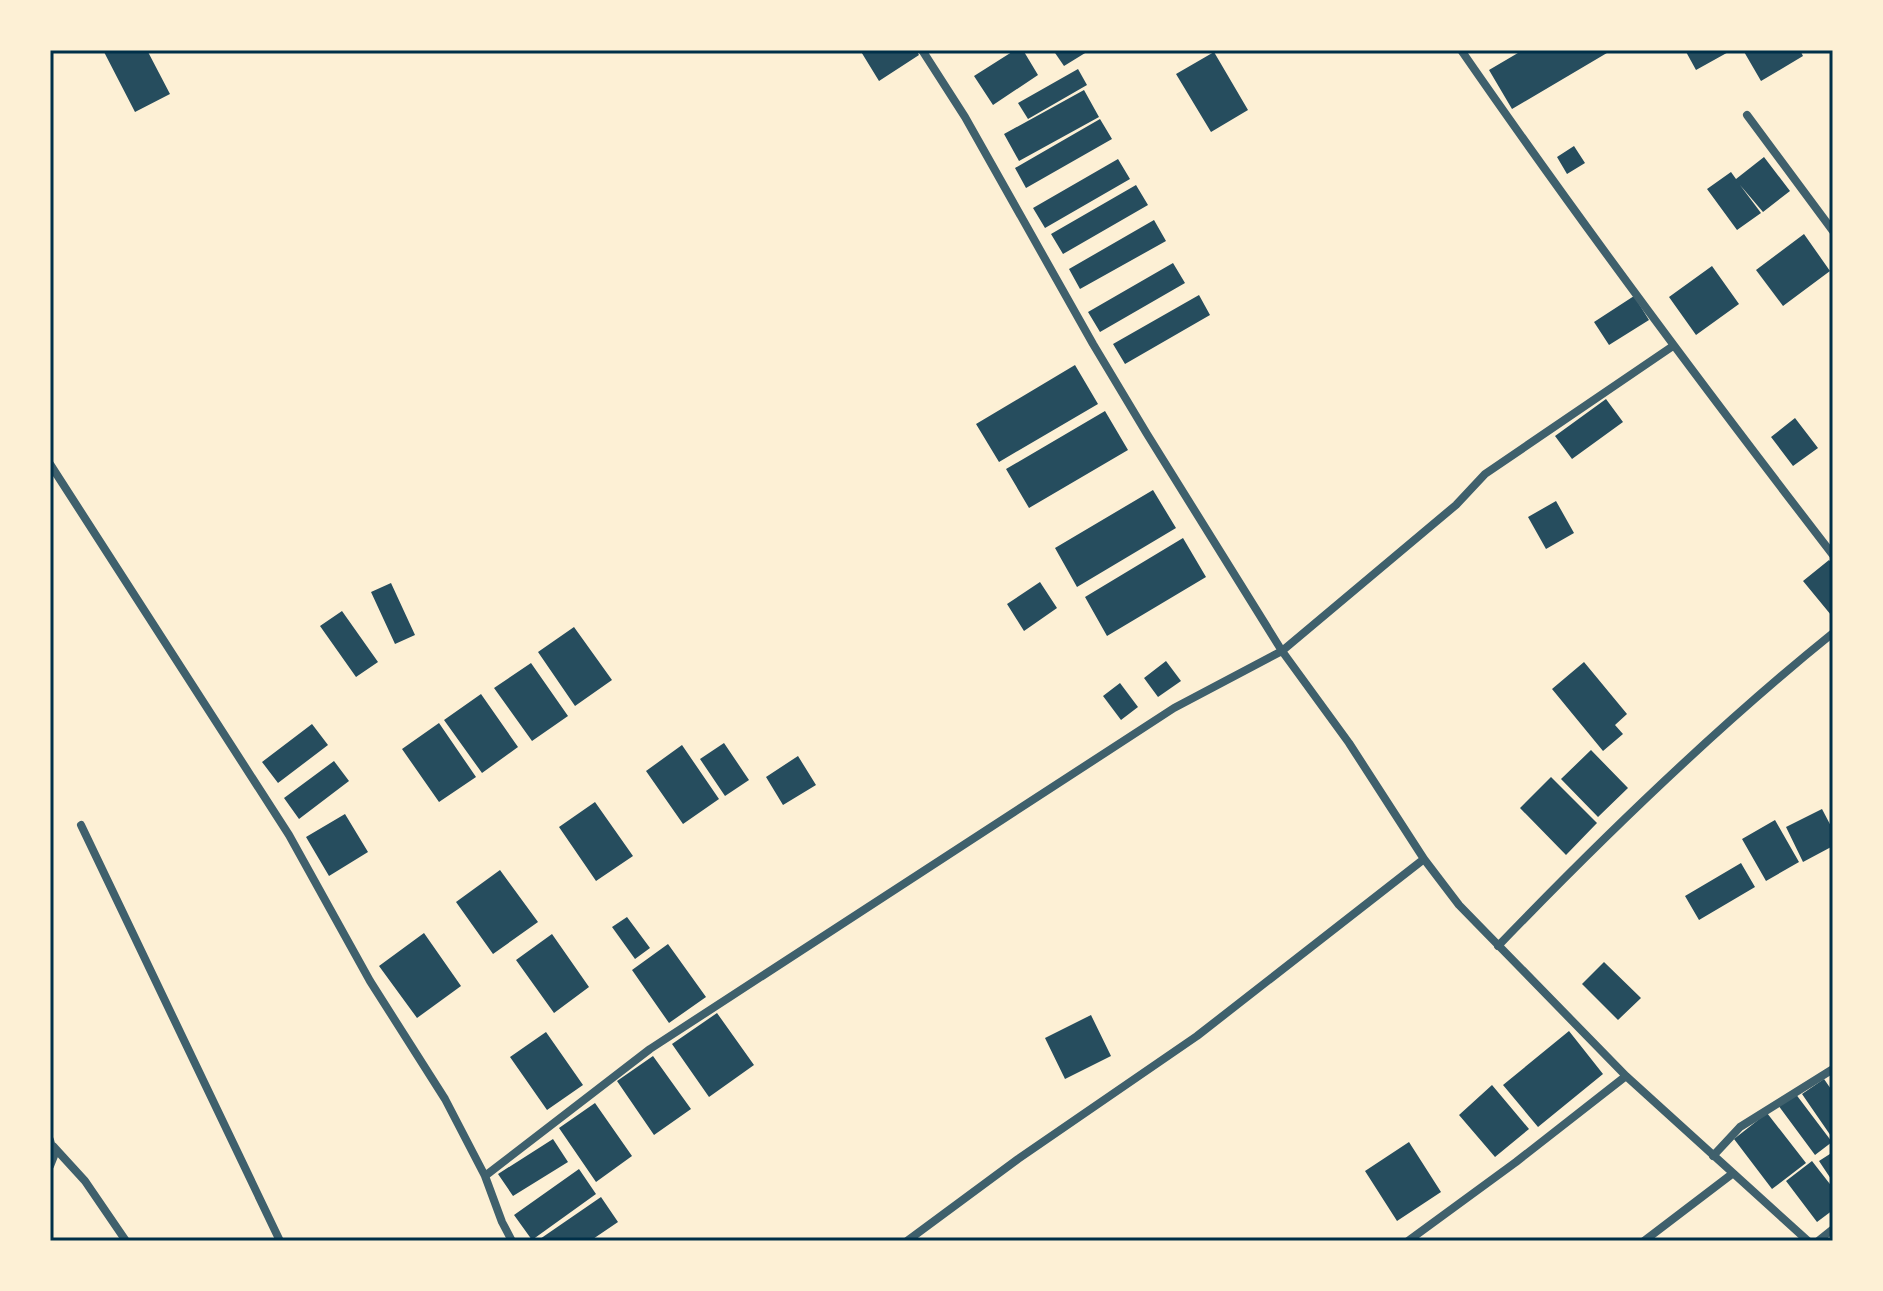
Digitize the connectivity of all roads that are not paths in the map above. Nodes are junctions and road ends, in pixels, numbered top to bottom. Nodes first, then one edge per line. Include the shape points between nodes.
1 (922, 50) edge
2 (1461, 50) edge
3 (1747, 115) dead end
4 (1833, 231) edge
5 (1673, 346) junction
6 (50, 464) edge
7 (1833, 555) edge
8 (1833, 633) edge
9 (1282, 651) junction
10 (81, 825) dead end
11 (1424, 859) junction
12 (1498, 946) junction
13 (1833, 1069) edge
14 (1626, 1076) junction
15 (51, 1143) edge
16 (1713, 1156) junction
17 (50, 1166) edge
18 (1732, 1174) junction
19 (485, 1176) junction
20 (1833, 1229) edge
21 (126, 1241) edge
22 (280, 1241) edge
23 (512, 1241) edge
24 (907, 1241) edge
25 (1408, 1241) edge
26 (1644, 1241) edge
27 (1808, 1241) edge
28 (1818, 1241) edge

1 - 9 street via 1093,344
2 - 5 street
3 - 4 street
5 - 7 street
5 - 9 street via 1485,474 1456,505
6 - 19 street via 289,835
8 - 12 street via 1769,685 1582,859
9 - 11 street
9 - 19 street via 1174,708 650,1049
10 - 22 street
11 - 12 street
11 - 24 street via 1197,1036
12 - 14 street
13 - 16 street via 1740,1127
14 - 16 street
14 - 25 street
15 - 17 street
15 - 21 street
16 - 18 street
18 - 26 street
18 - 27 street
19 - 23 street
20 - 28 street

